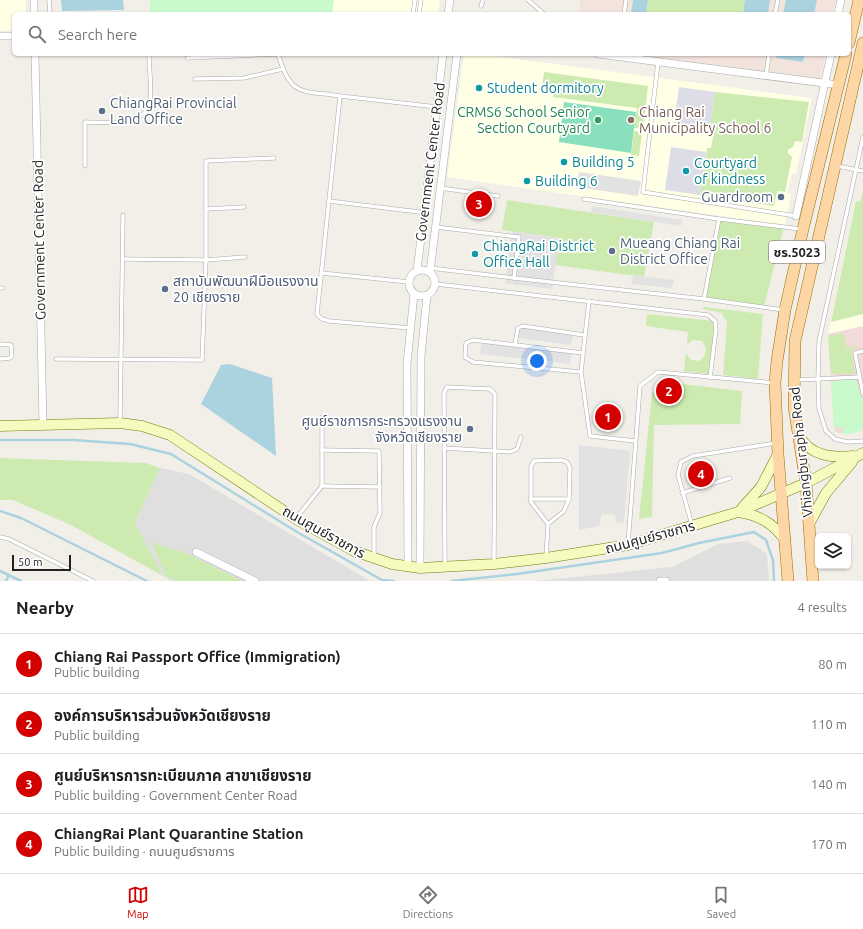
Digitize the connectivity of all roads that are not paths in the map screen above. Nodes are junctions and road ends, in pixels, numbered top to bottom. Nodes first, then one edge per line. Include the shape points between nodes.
1 (34, 0) edge
2 (49, 0) edge
3 (415, 0) edge
4 (421, 0) edge
5 (450, 0) edge
6 (483, 0) edge
7 (528, 0) edge
8 (626, 0) edge
9 (778, 0) edge
10 (841, 0) edge
11 (859, 0) edge
12 (481, 6) dead end
13 (34, 12) edge
14 (50, 12) edge
15 (413, 12) edge
16 (419, 12) edge
17 (448, 12) edge
18 (542, 12) edge
19 (624, 12) edge
20 (775, 12) edge
21 (838, 12) edge
22 (851, 34) edge
23 (0, 36) edge
24 (12, 36) edge
25 (863, 43) edge
26 (35, 56) edge
27 (149, 56) edge
28 (232, 56) edge
29 (279, 56) edge
30 (443, 56) edge
31 (457, 56) edge
32 (625, 56) edge
33 (769, 56) edge
34 (831, 56) edge
35 (846, 56) edge
36 (187, 58) dead end
37 (658, 62) junction
38 (283, 69) junction
39 (766, 76) junction
40 (195, 79) dead end
41 (825, 83) junction
42 (839, 85) junction
43 (340, 96) junction
44 (437, 107) junction
45 (863, 138) edge
46 (274, 158) dead end
47 (836, 165) junction
48 (85, 166) dead end
49 (855, 170) junction
50 (863, 172) edge
51 (440, 188) junction
52 (498, 196) dead end
53 (584, 200) dead end
54 (329, 201) junction
55 (244, 207) dead end
56 (206, 209) junction
57 (419, 212) dead end
58 (123, 215) dead end
59 (801, 217) junction
60 (719, 219) junction
61 (436, 227) junction
62 (802, 229) junction
63 (245, 257) dead end
64 (123, 259) junction
65 (206, 260) junction
66 (430, 270) junction
67 (417, 271) junction
68 (321, 273) junction
69 (514, 278) junction
70 (409, 282) junction
71 (436, 284) junction
72 (414, 294) junction
73 (428, 296) junction
74 (704, 299) junction
75 (589, 301) junction
76 (785, 310) junction
77 (410, 328) junction
78 (584, 335) junction
79 (0, 344) edge
80 (515, 344) junction
81 (863, 351) edge
82 (583, 354) junction
83 (0, 359) edge
84 (56, 359) dead end
85 (121, 359) junction
86 (581, 372) junction
87 (859, 376) junction
88 (710, 378) junction
89 (818, 380) junction
90 (793, 382) junction
91 (775, 383) junction
92 (863, 394) edge
93 (322, 417) dead end
94 (120, 423) junction
95 (43, 425) junction
96 (0, 426) edge
97 (798, 434) junction
98 (521, 437) dead end
99 (634, 441) junction
100 (863, 441) edge
101 (777, 442) junction
102 (444, 448) junction
103 (322, 450) junction
104 (495, 452) junction
105 (778, 454) junction
106 (860, 454) edge
107 (730, 478) dead end
108 (806, 483) junction
109 (322, 486) junction
110 (380, 487) junction
111 (682, 493) junction
112 (780, 493) junction
113 (530, 499) junction
114 (569, 499) junction
115 (738, 512) junction
116 (296, 519) junction
117 (548, 524) junction
118 (809, 524) junction
119 (692, 526) junction
120 (0, 537) edge
121 (785, 540) junction
122 (628, 545) junction
123 (196, 552) dead end
124 (546, 558) junction
125 (374, 559) junction
126 (494, 564) junction
127 (408, 567) junction
128 (445, 567) junction
129 (420, 568) junction
130 (93, 581) edge
131 (255, 581) edge
132 (660, 581) edge
133 (666, 581) edge
134 (788, 581) edge
135 (813, 581) edge

1 - 13 street
2 - 14 lane
3 - 15 lane
4 - 16 lane
5 - 17 street
6 - 12 lane
7 - 18 lane
8 - 19 lane
9 - 20 lane
10 - 21 street
11 - 22 main road
23 - 24 street
25 - 47 main road, Vhiangburapha Road / ชร.5023
26 - 95 street, Government Center Road
27 - 48 lane via 150,101 146,111 127,121 85,122
28 - 36 lane
29 - 38 lane
30 - 44 street, Government Center Road
31 - 51 street, Government Center Road
32 - 37 street
33 - 39 lane
34 - 41 street
35 - 42 main road, Vhiangburapha Road / ชร.5023
37 - 39 street
37 - 59 lane via 643,192
38 - 40 lane via 244,78
38 - 43 lane via 288,81 295,88
39 - 41 street
41 - 42 street
41 - 59 street
42 - 59 main road, Vhiangburapha Road / ชร.5023
43 - 44 lane
43 - 54 lane
44 - 67 street, Government Center Road
45 - 49 lane
46 - 56 lane via 206,161
47 - 49 lane
47 - 90 main road, Vhiangburapha Road / ชร.5023 via 795,341
49 - 50 lane
49 - 89 lane via 819,341
51 - 52 lane
51 - 61 street, Government Center Road
53 - 60 lane
54 - 57 lane
54 - 68 lane
55 - 56 lane
56 - 65 lane
58 - 64 lane
59 - 62 main road, Vhiangburapha Road / ชร.5023
60 - 62 lane
60 - 74 lane
61 - 66 street, Government Center Road
61 - 69 lane via 519,237
62 - 76 main road, Vhiangburapha Road / ชร.5023
63 - 65 lane
64 - 65 lane
64 - 85 lane
65 - 85 lane via 202,360
66 - 67 street
66 - 69 lane
66 - 71 street
67 - 70 street via 413,273
68 - 70 lane
68 - 77 lane via 317,314 322,319
69 - 74 lane
70 - 72 street
71 - 73 street
71 - 75 lane
72 - 73 street
72 - 77 street
73 - 129 street via 421,356
74 - 76 lane
75 - 78 lane
75 - 88 lane via 708,315 715,321 716,329
76 - 91 main road, Vhiangburapha Road / ชร.5023
77 - 127 street via 407,364
78 - 80 lane via 522,326 517,330
78 - 82 lane
79 - 83 lane via 10,346 12,356
80 - 82 lane
80 - 86 lane via 469,340 466,343 465,357 472,362
81 - 87 lane via 855,353
82 - 86 lane
84 - 85 lane
85 - 94 lane
86 - 99 lane via 590,436
87 - 89 lane
87 - 92 lane
88 - 91 lane
88 - 99 lane via 658,372 640,386
89 - 90 lane
89 - 100 lane via 820,409 826,431 834,439 848,442
90 - 91 main road via 790,389 784,392 777,388
90 - 97 main road, Vhiangburapha Road / ชร.5023
91 - 101 main road, Vhiangburapha Road / ชร.5023
93 - 103 lane
94 - 95 street, ถนนศูนย์ราชการ
94 - 116 street, ถนนศูนย์ราชการ via 142,426 170,435
95 - 96 street, ถนนศูนย์ราชการ
97 - 106 street via 814,452 844,457
97 - 108 main road, Vhiangburapha Road / ชร.5023
98 - 104 lane via 519,446 514,451
99 - 122 lane
101 - 105 main road, Vhiangburapha Road / ชร.5023
101 - 111 lane via 685,458 678,468
102 - 104 lane
102 - 104 lane via 444,392 447,387 490,389 495,394
102 - 128 lane
103 - 109 lane
103 - 110 lane via 379,451
104 - 126 lane
105 - 112 main road, Vhiangburapha Road / ชร.5023
105 - 115 street via 761,487
106 - 108 street, ถนนศูนย์ราชการ
106 - 118 street via 826,493
107 - 111 lane
108 - 112 street, ถนนศูนย์ราชการ
108 - 118 main road, Vhiangburapha Road / ชร.5023
109 - 110 lane
109 - 116 lane
110 - 125 lane via 380,513 374,527
111 - 119 lane
112 - 115 street, ถนนศูนย์ราชการ
112 - 121 main road, Vhiangburapha Road / ชร.5023
113 - 114 lane
113 - 114 lane via 532,463 553,460 569,464
113 - 117 lane
114 - 117 lane via 567,508
115 - 119 street, ถนนศูนย์ราชการ
115 - 121 street via 767,521
116 - 125 street, ถนนศูนย์ราชการ via 354,551
117 - 124 lane
118 - 135 main road, Vhiangburapha Road / ชร.5023
119 - 122 street, ถนนศูนย์ราชการ
120 - 130 lane via 9,539
121 - 134 main road, Vhiangburapha Road / ชร.5023
122 - 124 street, ถนนศูนย์ราชการ
123 - 131 street
124 - 126 street, ถนนศูนย์ราชการ
125 - 127 street, ถนนศูนย์ราชการ
126 - 128 street, ถนนศูนย์ราชการ
127 - 129 street, ถนนศูนย์ราชการ
128 - 129 street, ถนนศูนย์ราชการ
132 - 133 street

